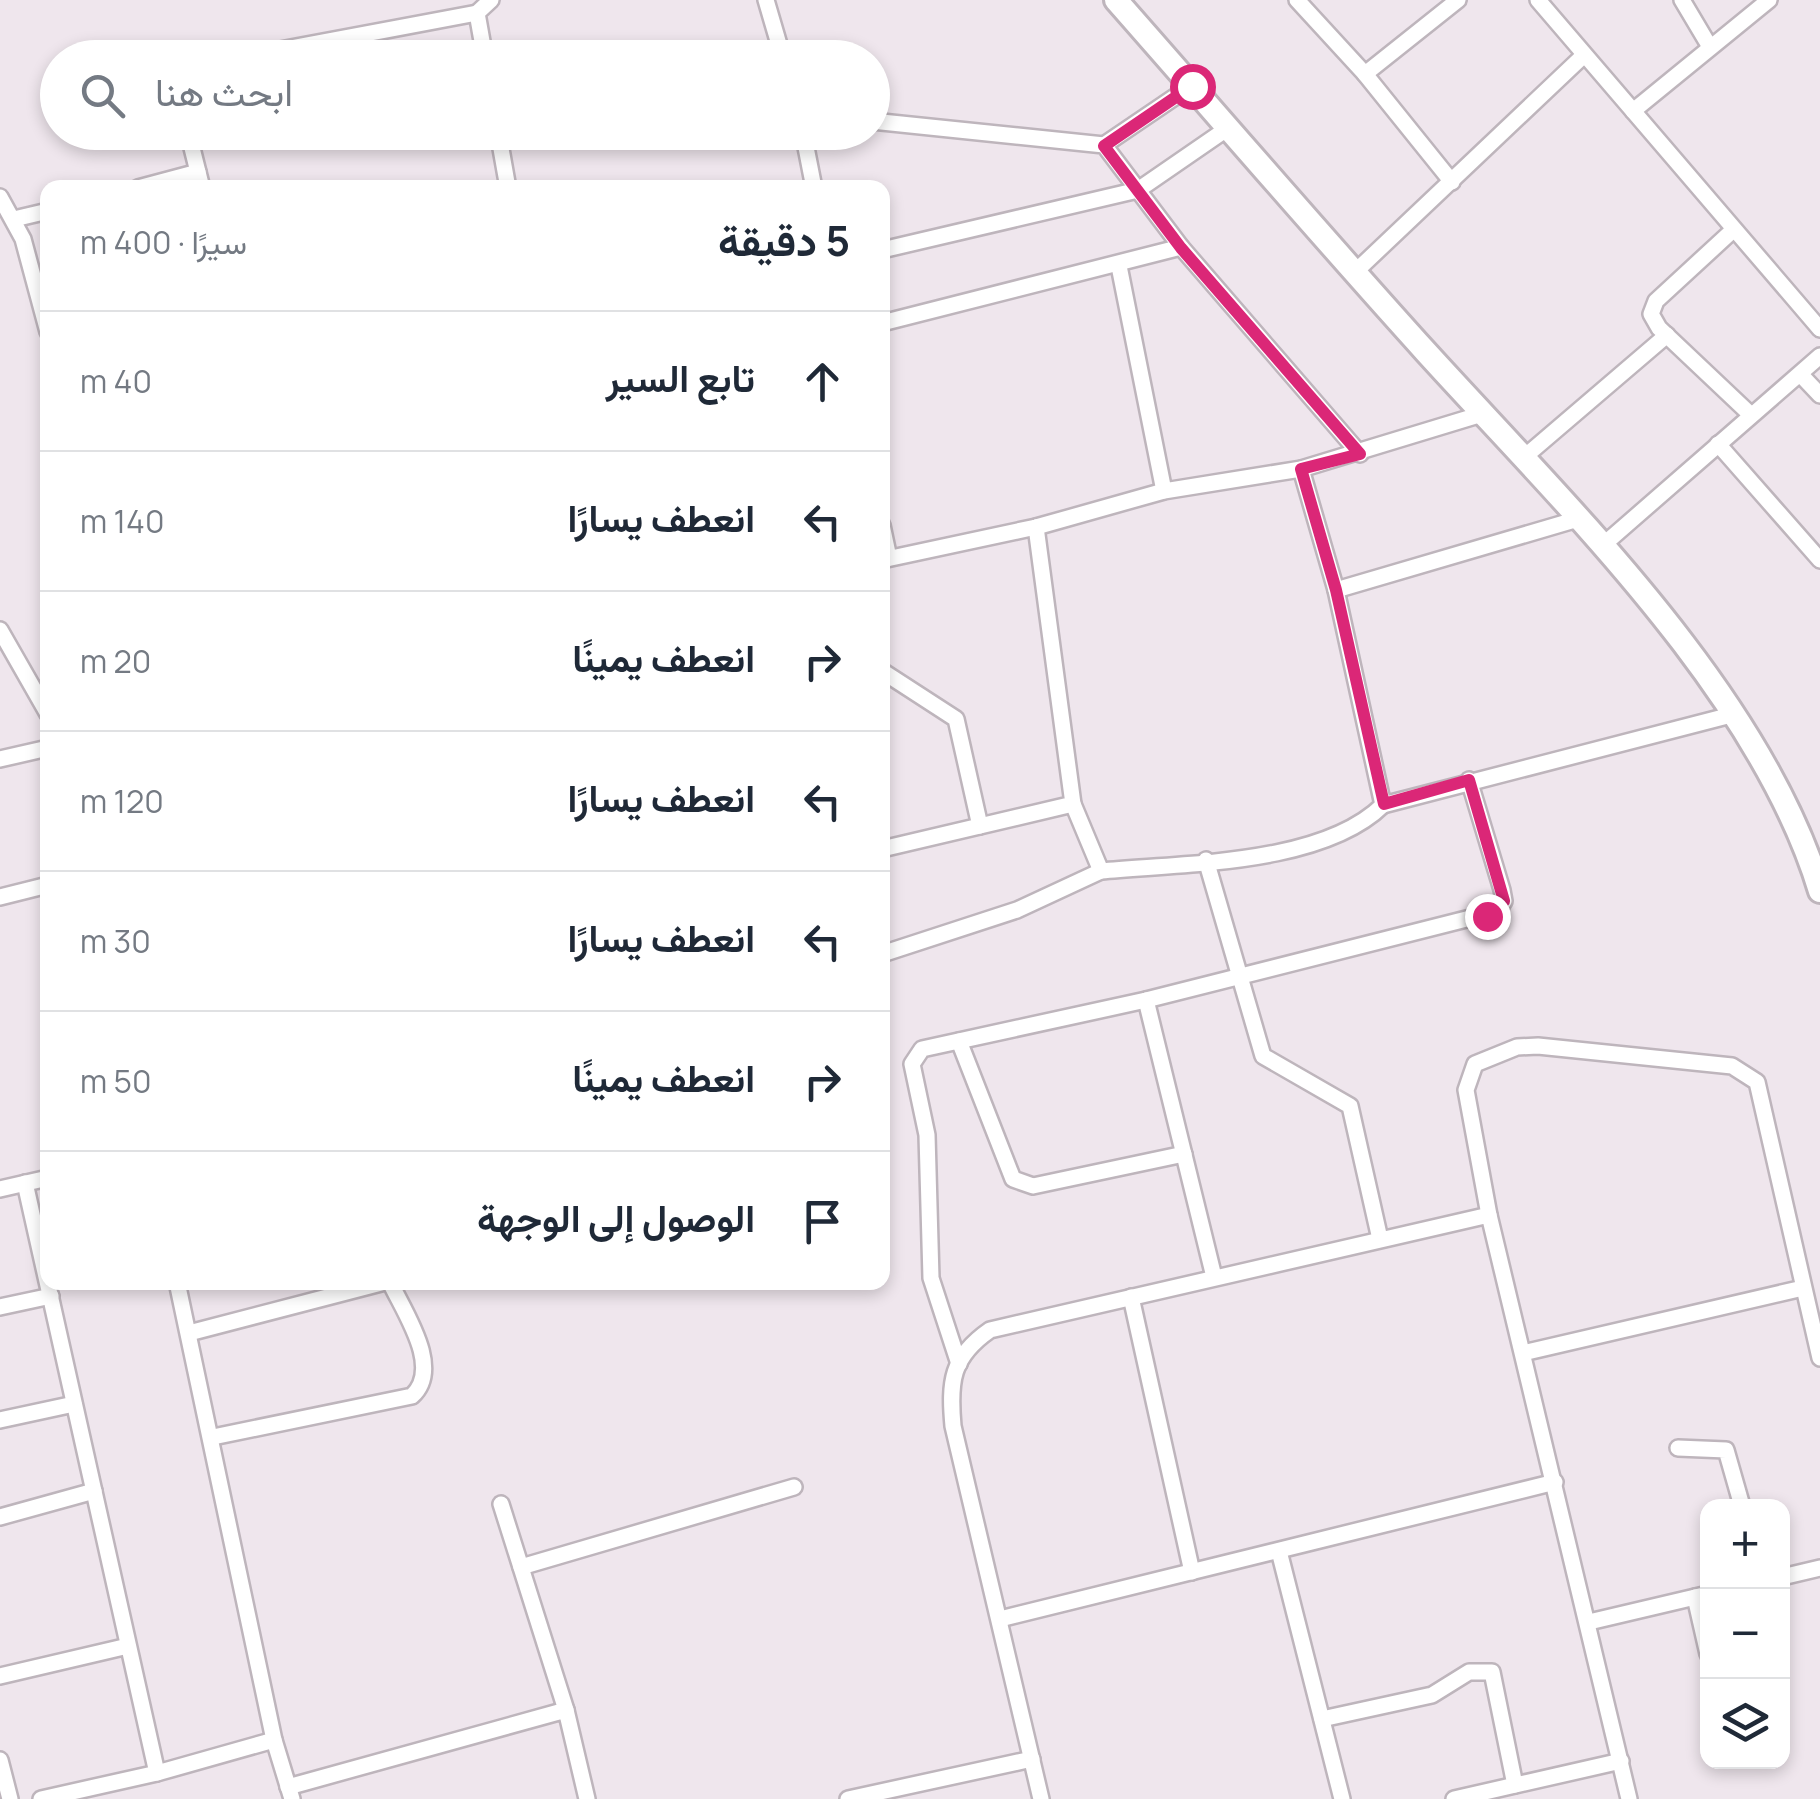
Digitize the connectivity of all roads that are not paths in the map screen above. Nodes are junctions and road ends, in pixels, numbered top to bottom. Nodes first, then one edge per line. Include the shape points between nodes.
1 (492, 0) edge
2 (766, 0) edge
3 (1116, 0) edge
4 (1297, 0) edge
5 (1458, 0) edge
6 (1538, 0) edge
7 (1682, 0) edge
8 (1770, 0) edge
9 (477, 13) junction
10 (334, 40) edge
11 (482, 40) edge
12 (778, 40) edge
13 (1710, 47) junction
14 (1583, 56) junction
15 (1365, 74) junction
16 (1192, 86) junction
17 (1634, 111) junction
18 (890, 123) edge
19 (1228, 128) junction
20 (1104, 146) junction
21 (192, 150) edge
22 (501, 150) edge
23 (807, 150) edge
24 (200, 180) edge
25 (507, 180) edge
26 (812, 180) edge
27 (1452, 182) junction
28 (1138, 190) junction
29 (0, 197) edge
30 (40, 212) edge
31 (14, 219) junction
32 (1732, 231) junction
33 (890, 248) edge
34 (1181, 248) junction
35 (1118, 266) junction
36 (1354, 273) junction
37 (40, 305) edge
38 (890, 321) edge
39 (1820, 329) edge
40 (1667, 335) junction
41 (1820, 356) edge
42 (1801, 376) junction
43 (1820, 396) edge
44 (1482, 414) junction
45 (1751, 414) junction
46 (1718, 444) junction
47 (1360, 454) junction
48 (1522, 459) junction
49 (1301, 469) junction
50 (1164, 491) junction
51 (1578, 519) junction
52 (1036, 527) junction
53 (1602, 546) junction
54 (890, 558) edge
55 (1820, 560) edge
56 (1336, 590) junction
57 (0, 630) edge
58 (890, 675) edge
59 (40, 700) edge
60 (1736, 714) junction
61 (40, 750) edge
62 (0, 759) edge
63 (1469, 780) junction
64 (1073, 804) junction
65 (1384, 804) junction
66 (980, 826) junction
67 (890, 847) edge
68 (1206, 860) junction
69 (1816, 866) edge
70 (1101, 871) junction
71 (40, 888) edge
72 (1820, 891) edge
73 (0, 897) edge
74 (890, 951) edge
75 (1239, 977) junction
76 (1146, 1000) junction
77 (959, 1041) junction
78 (1184, 1154) junction
79 (40, 1180) edge
80 (26, 1183) junction
81 (0, 1189) edge
82 (1489, 1215) junction
83 (1380, 1239) junction
84 (40, 1249) edge
85 (1214, 1277) junction
86 (1804, 1288) junction
87 (49, 1290) edge
88 (179, 1290) edge
89 (357, 1290) edge
90 (392, 1290) edge
91 (50, 1296) junction
92 (1130, 1297) junction
93 (0, 1307) edge
94 (189, 1333) junction
95 (1523, 1353) junction
96 (1820, 1358) edge
97 (959, 1364) junction
98 (74, 1404) junction
99 (0, 1420) edge
100 (213, 1437) junction
101 (1678, 1448) dead end
102 (1555, 1482) junction
103 (794, 1487) dead end
104 (94, 1491) junction
105 (1740, 1499) edge
106 (501, 1504) dead end
107 (0, 1517) edge
108 (1279, 1551) junction
109 (521, 1567) junction
110 (1820, 1568) edge
111 (1192, 1572) junction
112 (1790, 1575) edge
113 (1700, 1596) edge
114 (1000, 1619) junction
115 (1589, 1622) junction
116 (128, 1646) junction
117 (0, 1676) edge
118 (566, 1710) junction
119 (1322, 1719) junction
120 (274, 1740) junction
121 (1032, 1759) junction
122 (0, 1760) edge
123 (1621, 1762) junction
124 (157, 1773) junction
125 (1515, 1785) junction
126 (290, 1793) edge
127 (10, 1799) edge
128 (41, 1799) edge
129 (587, 1799) edge
130 (848, 1799) edge
131 (1041, 1799) edge
132 (1342, 1799) edge
133 (1454, 1799) edge
134 (1629, 1799) edge

1 - 9 street
2 - 12 street
3 - 16 street
4 - 15 street
5 - 15 street
6 - 14 street
7 - 13 street
8 - 13 street
9 - 10 street
9 - 11 street
13 - 17 street
14 - 17 street
14 - 27 street
15 - 27 street
16 - 19 street
16 - 20 street
17 - 32 street
18 - 20 street
19 - 28 street
19 - 36 street
20 - 28 street
21 - 24 street
22 - 25 street
23 - 26 street
27 - 36 street
28 - 33 street
28 - 34 street
29 - 31 street
30 - 31 street
31 - 37 street
32 - 39 street
32 - 40 street via 1656,301 1652,314
34 - 35 street
34 - 47 street
35 - 38 street
35 - 50 street
36 - 44 street
40 - 45 street
40 - 48 street
41 - 42 street
42 - 43 street
42 - 45 street
44 - 47 street
44 - 48 street
45 - 46 street
46 - 53 street
46 - 55 street
47 - 49 street
48 - 51 street
49 - 50 street
49 - 56 street
50 - 52 street
51 - 53 street
51 - 56 street
52 - 54 street
52 - 64 street
53 - 60 street
56 - 65 street
57 - 59 street
58 - 66 street via 956,719
60 - 63 street
60 - 69 street
61 - 62 street
63 - 65 street
63 - 75 street via 1502,890 1498,911
64 - 66 street
64 - 70 street
65 - 68 street via 1349,830 1312,844
66 - 67 street
68 - 70 street
68 - 75 street
69 - 72 street
70 - 74 street via 1018,910
71 - 73 street
75 - 76 street
75 - 83 street via 1267,1061 1350,1106
76 - 77 street
76 - 78 street
77 - 78 street via 1020,1184
77 - 97 street via 922,1049 912,1064 926,1136 931,1278
78 - 85 street
79 - 80 street
80 - 81 street
80 - 84 street
82 - 83 street
82 - 86 street via 1466,1090 1475,1064 1538,1046 1732,1066 1757,1082
82 - 95 street
83 - 85 street
85 - 92 street
86 - 95 street
86 - 96 street
87 - 91 street
88 - 94 street
89 - 94 street
90 - 100 street via 422,1352 420,1389 390,1402
91 - 93 street
91 - 98 street
92 - 97 street via 990,1330
92 - 111 street
94 - 100 street
95 - 102 street
97 - 114 street via 952,1375 953,1426
98 - 99 street
98 - 104 street
100 - 120 street
101 - 105 street via 1726,1450
102 - 108 street
102 - 115 street
103 - 109 street
104 - 107 street
104 - 116 street
106 - 109 street
108 - 111 street
108 - 119 street
109 - 118 street
110 - 112 street
111 - 114 street
113 - 115 street
114 - 121 street
115 - 123 street
116 - 117 street
116 - 124 street
118 - 126 street
118 - 129 street
119 - 125 street via 1432,1695 1469,1672 1492,1672
119 - 132 street
120 - 124 street
120 - 126 street
121 - 130 street
121 - 131 street
122 - 127 street
123 - 125 street
123 - 134 street
124 - 128 street
125 - 133 street

